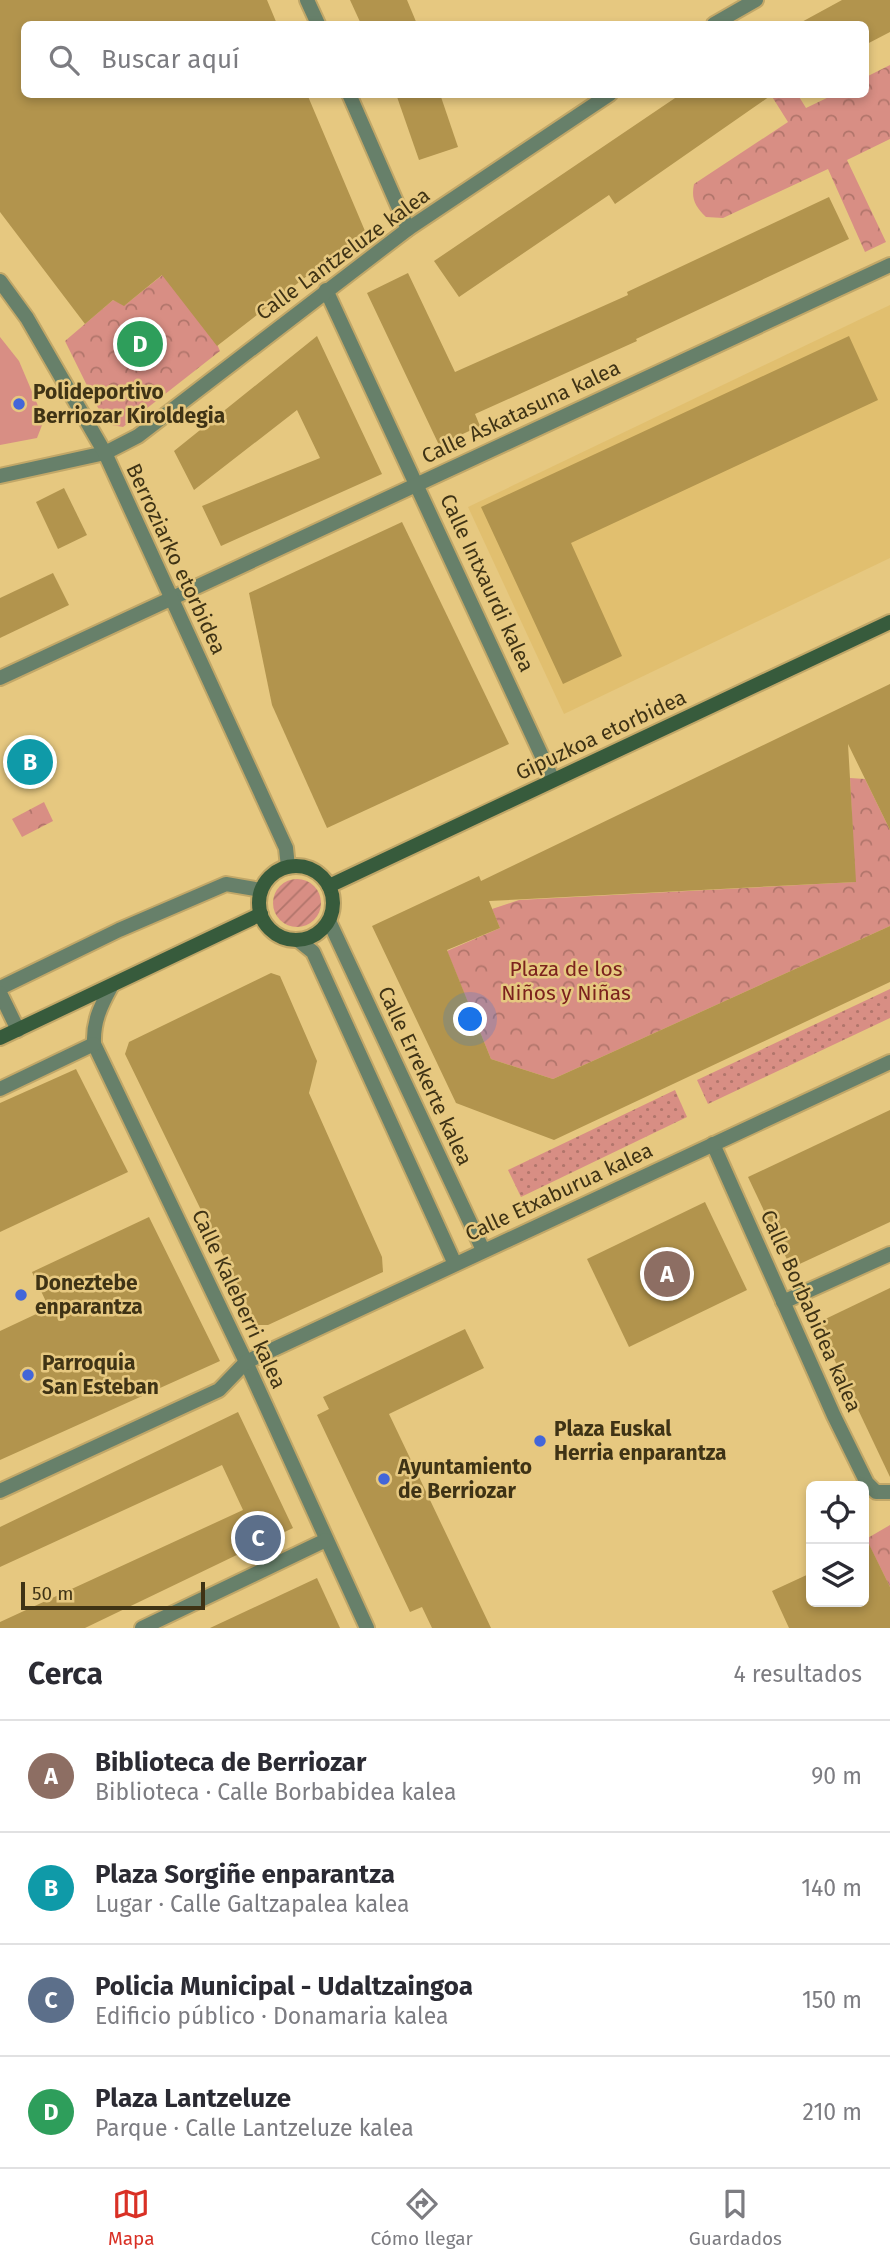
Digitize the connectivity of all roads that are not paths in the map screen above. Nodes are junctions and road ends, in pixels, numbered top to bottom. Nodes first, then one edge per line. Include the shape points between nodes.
1 (307, 0) edge
2 (756, 0) edge
3 (317, 21) edge
4 (719, 21) edge
5 (351, 98) edge
6 (604, 98) edge
7 (408, 229) junction
8 (890, 265) edge
9 (0, 281) edge
10 (326, 290) junction
11 (105, 453) junction
12 (0, 476) edge
13 (417, 483) junction
14 (172, 600) junction
15 (890, 622) edge
16 (0, 678) edge
17 (554, 780) junction
18 (288, 866) junction
19 (329, 886) junction
20 (261, 890) junction
21 (261, 914) junction
22 (329, 921) junction
23 (299, 940) junction
24 (111, 987) junction
25 (0, 990) edge
26 (18, 1030) junction
27 (0, 1038) edge
28 (94, 1044) junction
29 (890, 1062) edge
30 (0, 1089) edge
31 (713, 1144) junction
32 (483, 1250) junction
33 (890, 1254) edge
34 (455, 1264) junction
35 (783, 1302) junction
36 (246, 1362) junction
37 (0, 1491) edge
38 (883, 1492) edge
39 (326, 1540) junction
40 (142, 1628) edge
41 (367, 1628) edge

1 - 3 street
2 - 4 street
5 - 7 street
6 - 7 street, Calle Lantzeluze kalea
7 - 10 street, Calle Lantzeluze kalea
8 - 13 street, Calle Askatasuna kalea
9 - 11 street, Berroziarko etorbidea via 27,318
10 - 11 street, Calle Lantzeluze kalea via 138,436
10 - 13 street, Calle Intxaurdi kalea
11 - 12 street, Calle Lantzeluze kalea
11 - 14 street, Berroziarko etorbidea
13 - 14 street, Calle Askatasuna kalea
13 - 17 street, Calle Intxaurdi kalea
14 - 16 street, Calle Askatasuna kalea
14 - 18 street, Berroziarko etorbidea via 286,848
15 - 17 main road, Gipuzkoa etorbidea
17 - 19 main road, Gipuzkoa etorbidea
18 - 19 main road via 312,869
18 - 20 main road via 267,879
19 - 22 main road via 333,897
20 - 21 main road
20 - 25 street via 226,884 119,930
21 - 23 main road via 275,933
21 - 24 main road
22 - 23 main road via 321,931
22 - 32 street, Calle Errekerte kalea
23 - 34 street via 313,952
24 - 26 main road
24 - 28 street via 98,1011
25 - 26 street
26 - 27 main road
28 - 30 street
28 - 36 street, Calle Kaleberri kalea
29 - 31 street, Calle Etxaburua kalea
31 - 32 street, Calle Etxaburua kalea
31 - 35 street, Calle Borbabidea kalea
32 - 34 street, Calle Etxaburua kalea
33 - 35 street
34 - 36 street, Calle Etxaburua kalea
35 - 38 street, Calle Borbabidea kalea via 867,1483
36 - 37 street via 219,1390
36 - 39 street, Calle Kaleberri kalea
39 - 40 street
39 - 41 street, Calle Kaleberri kalea

